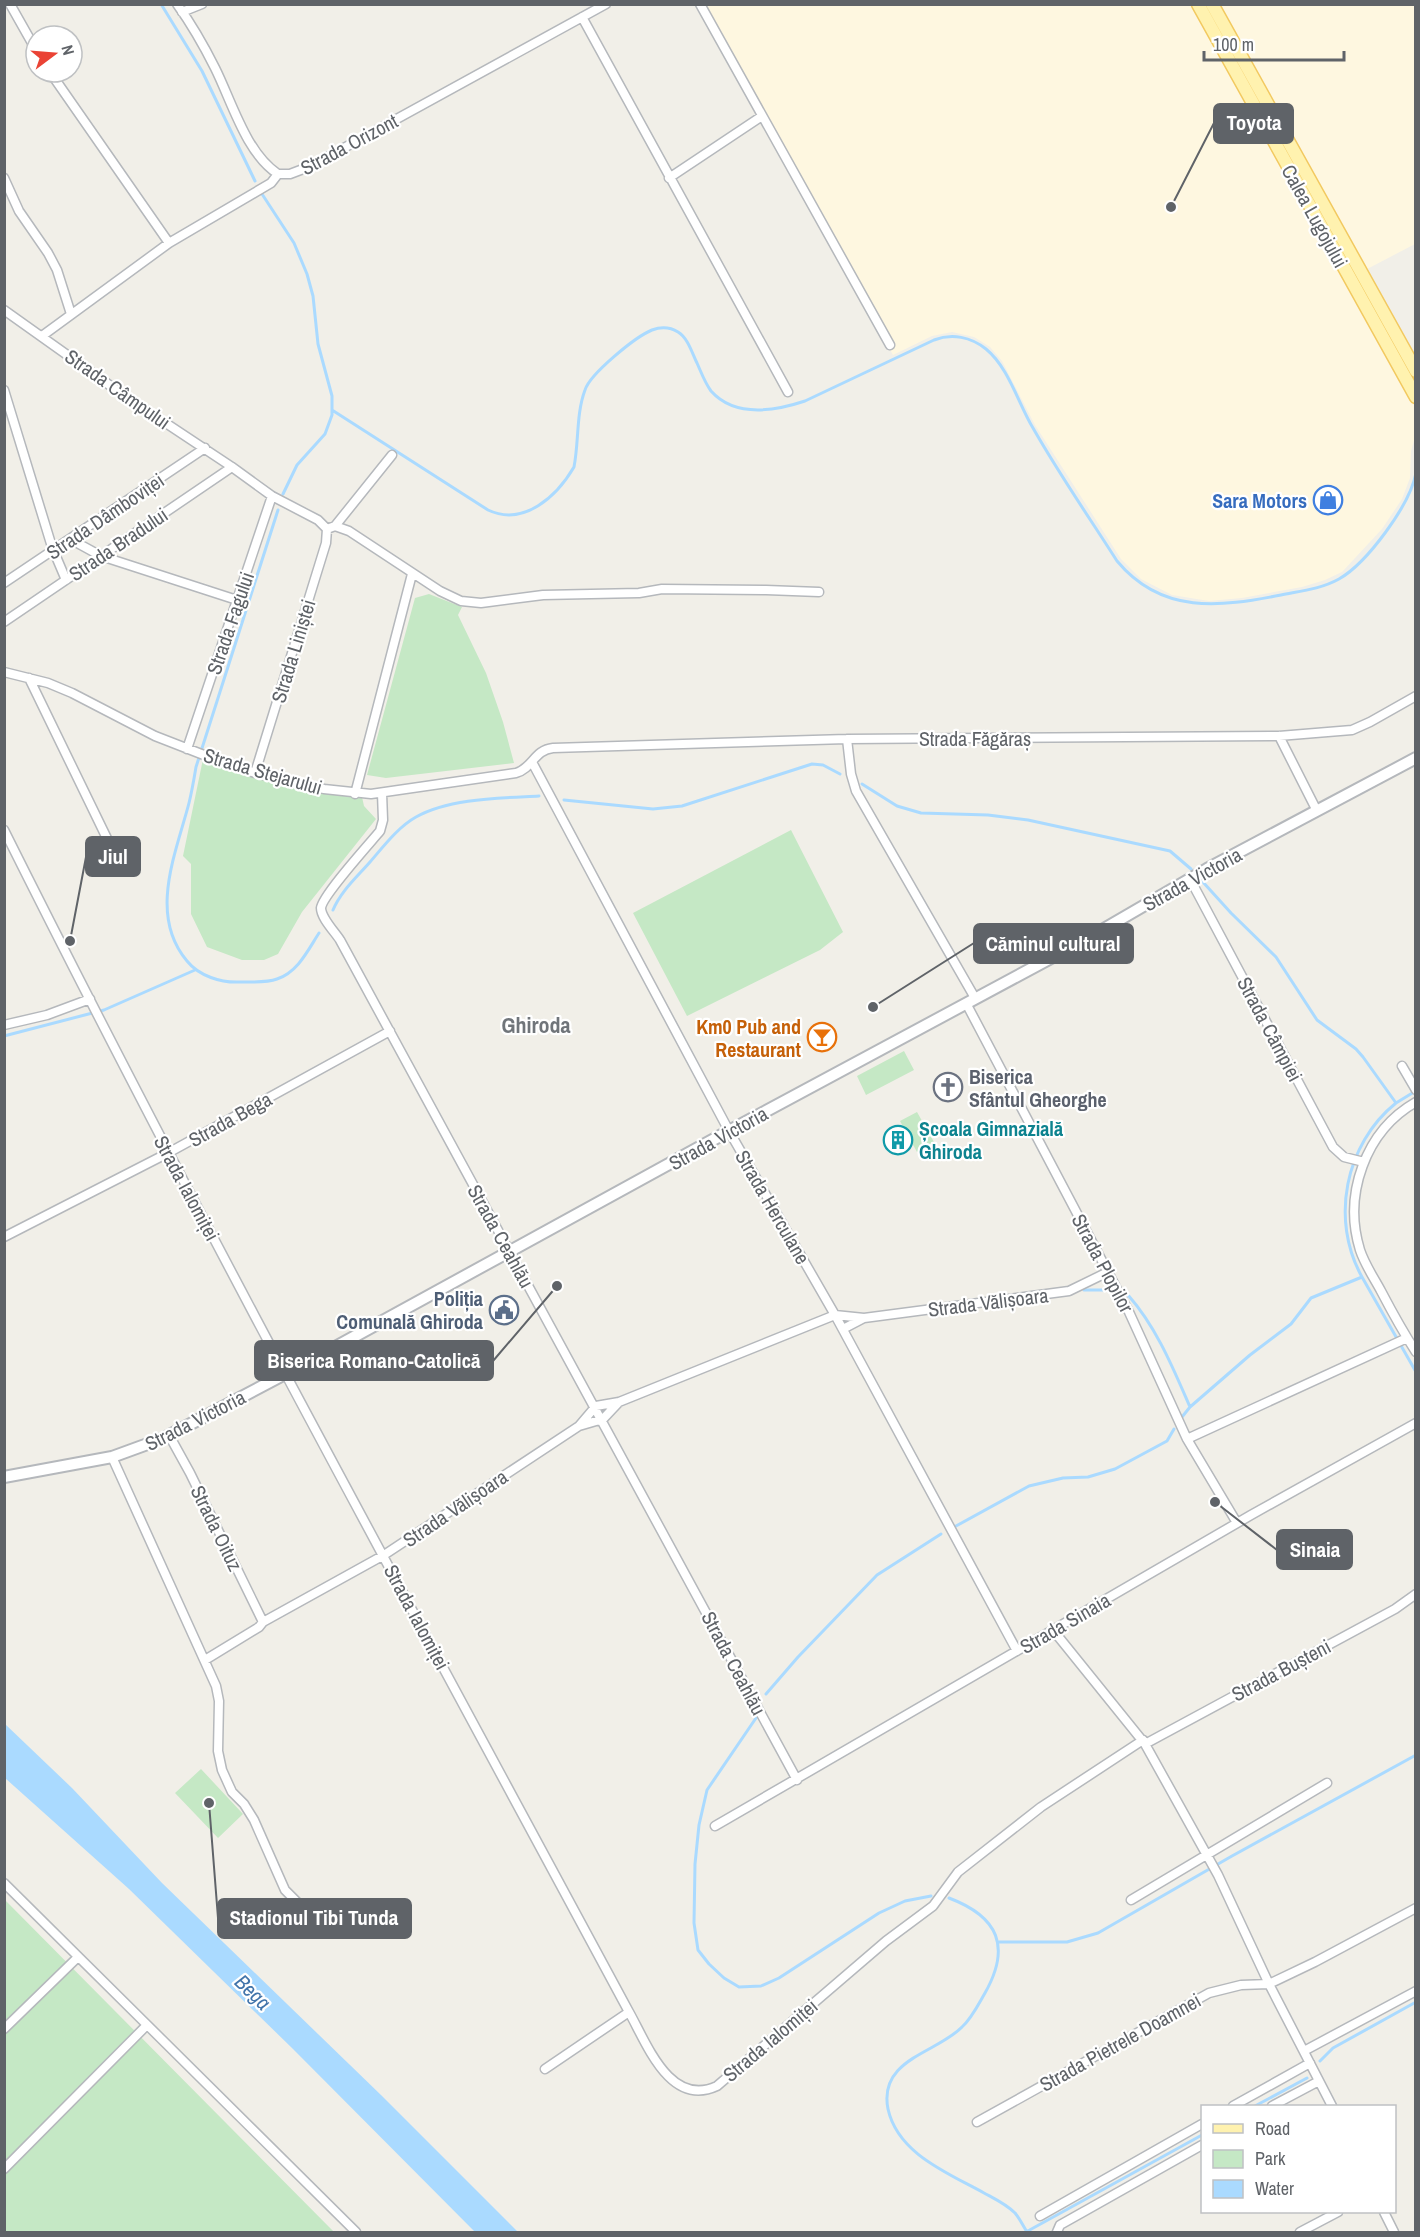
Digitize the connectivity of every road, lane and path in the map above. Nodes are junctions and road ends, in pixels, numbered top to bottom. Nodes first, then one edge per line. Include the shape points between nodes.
1 (10, 4) edge
2 (202, 4) edge
3 (606, 4) edge
4 (700, 4) edge
5 (1197, 4) edge
6 (1212, 4) edge
7 (180, 8) edge
8 (582, 17) junction
9 (24, 29) edge
10 (58, 84) edge
11 (762, 116) junction
12 (278, 174) junction
13 (4, 177) edge
14 (669, 178) junction
15 (169, 243) junction
16 (4, 310) edge
17 (71, 314) junction
18 (42, 336) junction
19 (890, 345) dead end
20 (1416, 371) edge
21 (4, 390) edge
22 (788, 392) dead end
23 (1416, 397) edge
24 (205, 448) junction
25 (393, 455) dead end
26 (232, 467) junction
27 (272, 496) junction
28 (331, 528) junction
29 (70, 539) junction
30 (54, 550) junction
31 (101, 556) junction
32 (412, 574) junction
33 (66, 580) junction
34 (4, 583) edge
35 (819, 592) dead end
36 (237, 600) junction
37 (4, 622) edge
38 (4, 672) edge
39 (29, 678) junction
40 (1416, 696) edge
41 (1279, 736) junction
42 (847, 739) junction
43 (190, 750) junction
44 (1416, 758) edge
45 (532, 762) junction
46 (255, 773) junction
47 (382, 793) junction
48 (355, 794) junction
49 (1317, 811) junction
50 (4, 830) edge
51 (116, 857) dead end
52 (1190, 879) junction
53 (970, 1001) junction
54 (92, 1003) junction
55 (4, 1025) edge
56 (390, 1032) junction
57 (1402, 1066) dead end
58 (1414, 1088) edge
59 (1416, 1102) edge
60 (729, 1131) junction
61 (168, 1153) junction
62 (1358, 1160) junction
63 (4, 1237) edge
64 (509, 1252) junction
65 (1108, 1272) junction
66 (836, 1316) junction
67 (864, 1318) junction
68 (842, 1328) junction
69 (1406, 1339) junction
70 (1416, 1352) edge
71 (286, 1374) junction
72 (619, 1402) junction
73 (596, 1407) junction
74 (602, 1418) junction
75 (1416, 1423) edge
76 (579, 1426) junction
77 (169, 1436) junction
78 (1187, 1440) junction
79 (112, 1457) junction
80 (4, 1477) edge
81 (1237, 1523) junction
82 (384, 1555) junction
83 (1416, 1594) edge
84 (263, 1622) junction
85 (1053, 1630) junction
86 (1017, 1651) junction
87 (205, 1660) junction
88 (1144, 1742) junction
89 (797, 1780) junction
90 (1327, 1783) dead end
91 (715, 1826) dead end
92 (1208, 1857) junction
93 (4, 1883) edge
94 (951, 1884) joint
95 (1131, 1900) dead end
96 (1416, 1908) edge
97 (310, 1915) dead end
98 (78, 1957) junction
99 (1269, 1984) junction
100 (1416, 1991) edge
101 (629, 2012) junction
102 (147, 2025) junction
103 (4, 2029) edge
104 (1304, 2050) junction
105 (1310, 2063) junction
106 (545, 2069) dead end
107 (1319, 2081) junction
108 (1235, 2105) edge
109 (1274, 2105) edge
110 (1331, 2105) edge
111 (977, 2122) dead end
112 (1201, 2125) edge
113 (1201, 2146) edge
114 (4, 2169) edge
115 (1334, 2213) edge
116 (1385, 2213) edge
117 (1040, 2216) dead end
118 (357, 2232) edge
119 (1057, 2232) edge
120 (1300, 2232) edge
121 (1394, 2232) edge

1 - 9 street
2 - 7 street
3 - 8 street, Strada Orizont
4 - 11 street
5 - 23 main road, Calea Lugojului
6 - 20 main road, Calea Lugojului
7 - 12 street via 215,69 256,155
8 - 12 street, Strada Orizont via 311,166
8 - 14 street
10 - 15 street
11 - 14 street
11 - 19 street
12 - 15 street, Strada Orizont via 271,183
13 - 17 street via 19,211 57,270
14 - 22 street
15 - 17 street, Strada Orizont
16 - 18 street, Strada Câmpului
17 - 18 street, Strada Orizont
18 - 24 street, Strada Câmpului
21 - 30 street
24 - 26 street, Strada Câmpului
24 - 29 street, Strada Dâmboviței
25 - 28 street
26 - 27 street, Strada Câmpului
26 - 31 street, Strada Bradului
27 - 28 street, Strada Câmpului
27 - 36 street, Strada Fagului
28 - 32 street, Strada Câmpului via 349,531
28 - 46 street, Strada Liniștei
29 - 30 street, Strada Dâmboviței
29 - 31 street
30 - 33 street
30 - 34 street, Strada Dâmboviței
31 - 33 street, Strada Bradului
31 - 36 street
32 - 35 street, Strada Câmpului via 461,602 662,589
32 - 48 street
33 - 37 street, Strada Bradului
36 - 43 street, Strada Fagului
38 - 39 street, Strada Stejarului
39 - 43 street, Strada Stejarului via 72,693 154,736
39 - 51 street
40 - 41 street, Strada Făgăraș via 1352,730
41 - 42 street, Strada Făgăraș
41 - 49 street
42 - 45 street, Strada Făgăraș via 553,748 540,751
42 - 53 street, Strada Plopilor via 856,791
43 - 46 street, Strada Stejarului
44 - 49 street, Strada Victoria
45 - 47 street, Strada Stejarului via 516,773
45 - 60 street, Strada Herculane
46 - 48 street, Strada Stejarului
47 - 48 street, Strada Stejarului
47 - 56 street, Strada Ceahlău via 380,831 321,907
49 - 52 street, Strada Victoria
50 - 54 street, Strada Ialomiței
52 - 53 street, Strada Victoria
52 - 62 street, Strada Câmpiei via 1332,1147
53 - 60 street, Strada Victoria
53 - 65 street, Strada Plopilor
54 - 55 street
54 - 61 street, Strada Ialomiței
56 - 61 street, Strada Bega
56 - 64 street, Strada Ceahlău
57 - 58 street
59 - 62 street via 1383,1128
60 - 64 street, Strada Victoria
60 - 66 street, Strada Herculane
61 - 63 street, Strada Bega
61 - 71 street, Strada Ialomiței
62 - 69 street via 1359,1247
64 - 71 street, Strada Victoria
64 - 73 street, Strada Ceahlău
65 - 67 street, Strada Vălișoara via 1069,1291
65 - 78 street, Strada Plopilor
66 - 67 street, Strada Vălișoara
66 - 68 street, Strada Herculane
66 - 72 street, Strada Vălișoara
67 - 68 street, Strada Vălișoara
68 - 86 street, Strada Herculane
69 - 70 street
69 - 78 street
71 - 77 street, Strada Victoria
71 - 82 street, Strada Ialomiței
72 - 73 street, Strada Vălișoara
72 - 74 street, Strada Vălișoara
73 - 74 street, Strada Ceahlău
73 - 76 street, Strada Vălișoara
74 - 76 street, Strada Vălișoara
74 - 89 street, Strada Ceahlău
75 - 81 street, Strada Sinaia
76 - 82 street, Strada Vălișoara
77 - 79 street, Strada Victoria
77 - 84 street, Strada Oituz
78 - 81 street, Strada Plopilor
79 - 80 street, Strada Victoria
79 - 87 street
81 - 85 street, Strada Sinaia
82 - 84 street, Strada Vălișoara
82 - 101 street, Strada Ialomiței
83 - 88 street, Strada Bușteni via 1395,1609
84 - 87 street, Strada Vălișoara
85 - 86 street, Strada Sinaia
85 - 88 street
86 - 89 street, Strada Sinaia
87 - 97 street via 219,1701 218,1751 222,1770 232,1792 254,1820 285,1890
88 - 92 street
88 - 94 street, Strada Bușteni via 1032,1814 958,1872
89 - 91 street, Strada Sinaia
90 - 92 street
92 - 95 street
92 - 99 street
93 - 98 street
94 - 101 street, Strada Ialomiței via 933,1906 885,1941 708,2090 681,2087 668,2077
96 - 99 street
98 - 102 street
98 - 103 street
99 - 104 street
99 - 111 street, Strada Pietrele Doamnei via 1241,1985 1209,1993
100 - 104 street
101 - 106 street
102 - 114 street
102 - 118 street
104 - 105 street
105 - 107 street
105 - 108 street
107 - 109 street
107 - 110 street
112 - 117 street
113 - 119 street via 1060,2225
115 - 120 street
116 - 121 street

